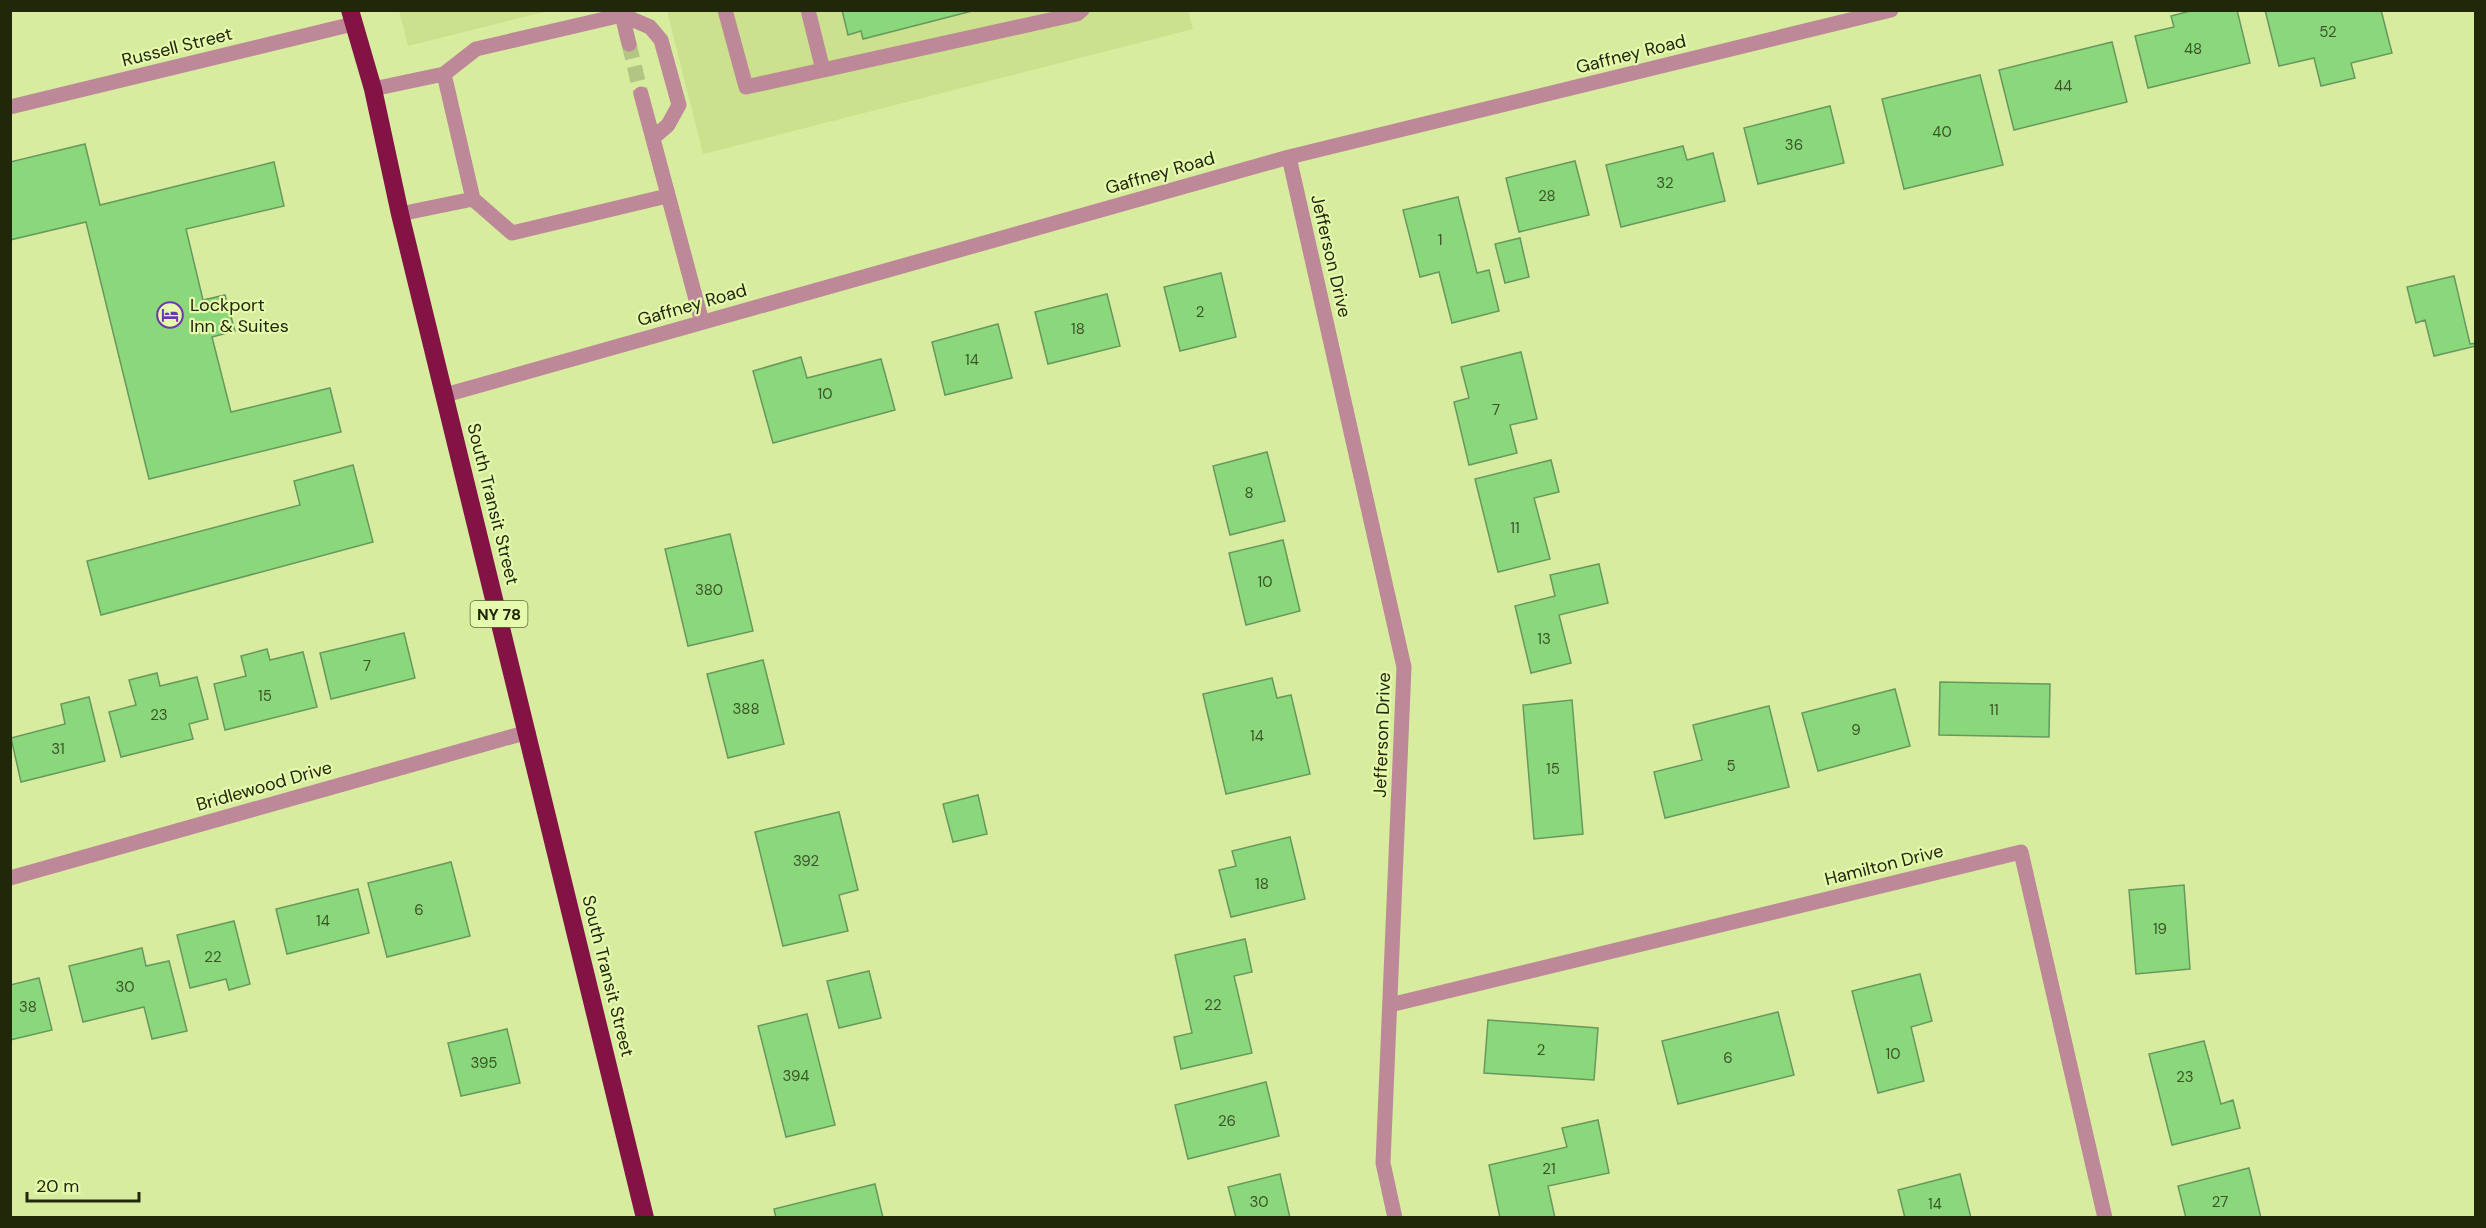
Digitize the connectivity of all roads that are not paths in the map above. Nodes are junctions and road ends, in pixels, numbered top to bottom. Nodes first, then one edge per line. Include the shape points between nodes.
1 (725, 10) edge
2 (808, 10) edge
3 (1082, 10) edge
4 (1891, 10) edge
5 (622, 15) junction
6 (352, 17) edge
7 (629, 44) tunnel mouth
8 (824, 70) junction
9 (444, 74) junction
10 (373, 89) junction
11 (641, 94) tunnel mouth
12 (10, 107) edge
13 (653, 138) junction
14 (1289, 157) junction
15 (667, 196) junction
16 (473, 199) junction
17 (400, 214) junction
18 (702, 322) junction
19 (445, 395) junction
20 (528, 732) junction
21 (10, 878) edge
22 (1390, 1005) junction
23 (645, 1218) edge
24 (1395, 1218) edge
25 (2105, 1218) edge

1 - 8 street via 746,87
2 - 8 street
3 - 8 street
4 - 14 street, Gaffney Road
5 - 7 street
5 - 9 street via 476,49
5 - 13 street via 650,27 661,40 679,105 668,125
6 - 10 highway, South Transit Street / NY 78
6 - 12 street, Russell Street
9 - 10 street
9 - 16 street
10 - 17 highway, South Transit Street / NY 78
11 - 13 street
13 - 15 street
14 - 18 street, Gaffney Road
14 - 22 street, Jefferson Drive via 1404,667
15 - 16 street via 512,233
15 - 18 street
16 - 17 street
17 - 19 highway, South Transit Street / NY 78
18 - 19 street, Gaffney Road
19 - 20 highway, South Transit Street / NY 78
20 - 21 street, Bridlewood Drive
20 - 23 highway, South Transit Street / NY 78
22 - 24 street, Jefferson Drive via 1383,1162
22 - 25 street, Hamilton Drive via 2021,852

